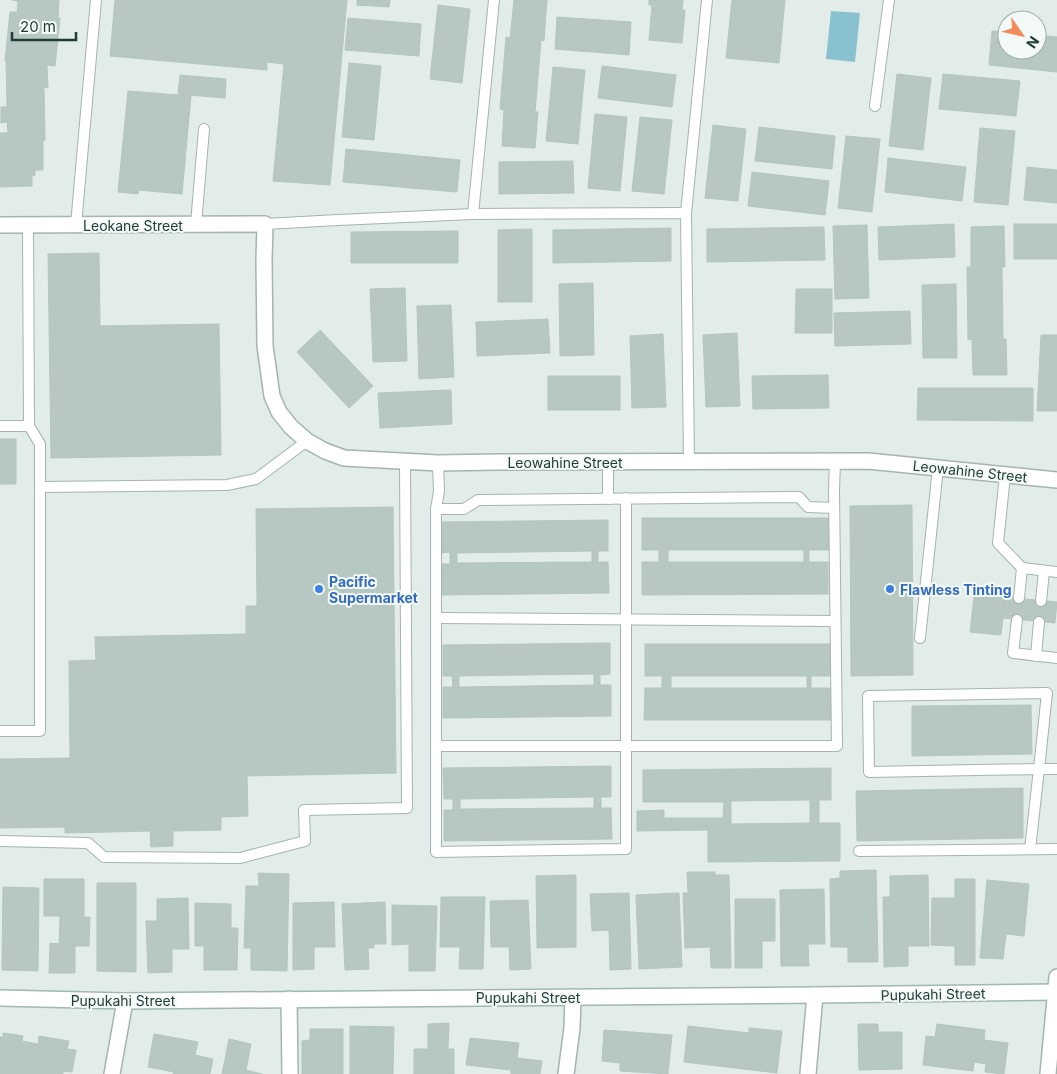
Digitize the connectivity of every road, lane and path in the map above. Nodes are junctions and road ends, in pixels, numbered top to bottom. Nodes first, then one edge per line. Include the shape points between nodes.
1 (96, 0) edge
2 (494, 0) edge
3 (707, 0) edge
4 (889, 0) edge
5 (875, 106) dead end
6 (204, 129) dead end
7 (686, 213) junction
8 (473, 214) junction
9 (196, 224) junction
10 (265, 224) junction
11 (0, 225) edge
12 (28, 225) junction
13 (76, 225) junction
14 (0, 426) edge
15 (29, 426) junction
16 (307, 441) junction
17 (835, 460) junction
18 (608, 461) junction
19 (689, 461) junction
20 (405, 462) junction
21 (438, 463) junction
22 (938, 468) junction
23 (1005, 475) junction
24 (1057, 480) edge
25 (40, 487) junction
26 (626, 498) junction
27 (608, 499) junction
28 (834, 508) junction
29 (436, 509) junction
30 (1022, 568) junction
31 (1044, 571) junction
32 (1057, 572) edge
33 (1019, 598) dead end
34 (1041, 601) dead end
35 (436, 618) junction
36 (626, 620) junction
37 (1017, 620) dead end
38 (835, 621) junction
39 (1039, 622) dead end
40 (920, 638) dead end
41 (1036, 656) junction
42 (1057, 658) edge
43 (0, 731) edge
44 (436, 746) junction
45 (626, 746) junction
46 (1057, 769) edge
47 (1039, 770) junction
48 (0, 842) edge
49 (1030, 849) junction
50 (1057, 849) edge
51 (859, 852) dead end
52 (1056, 985) edge
53 (816, 995) junction
54 (573, 997) junction
55 (0, 998) edge
56 (289, 999) junction
57 (124, 1001) junction
58 (112, 1074) edge
59 (290, 1074) edge
60 (566, 1074) edge
61 (808, 1074) edge
62 (1048, 1074) edge

1 - 13 lane
2 - 8 lane
3 - 7 lane
4 - 5 lane
6 - 9 lane
7 - 8 lane
7 - 19 lane
8 - 10 lane
9 - 10 street, Leokane Street
9 - 13 street, Leokane Street
10 - 16 street, Leowahine Street via 265,346 272,396 279,412
11 - 12 street, Leokane Street
12 - 13 street, Leokane Street
12 - 15 lane
14 - 15 lane
15 - 25 lane via 40,444
16 - 20 street, Leowahine Street via 344,458
16 - 25 lane via 256,479 227,485
17 - 19 street, Leowahine Street
17 - 22 street, Leowahine Street
17 - 28 lane
18 - 19 street, Leowahine Street
18 - 21 street, Leowahine Street
18 - 27 lane
20 - 21 street, Leowahine Street
20 - 48 lane via 407,808 304,810 305,841 240,858 104,857 88,843
21 - 29 lane
22 - 23 street, Leowahine Street
22 - 40 lane
23 - 24 street, Leowahine Street
23 - 30 lane via 998,544
25 - 43 lane via 40,731
26 - 27 lane
26 - 28 lane via 798,497 808,508
26 - 36 lane
27 - 29 lane via 478,500 464,510
28 - 38 lane
29 - 35 lane
30 - 31 lane
30 - 33 lane
31 - 32 lane
31 - 34 lane
35 - 36 lane
35 - 44 lane
36 - 38 lane
36 - 45 lane
37 - 41 lane via 1014,654
38 - 45 lane via 837,746
39 - 41 lane
41 - 42 lane
44 - 45 lane
44 - 45 lane via 436,852 626,848
46 - 47 lane
47 - 47 lane via 1047,693 868,696 869,772
47 - 49 lane
49 - 50 lane
49 - 51 lane
52 - 53 street, Pupukahi Street
52 - 62 street
53 - 54 street, Pupukahi Street
53 - 61 street
54 - 56 street, Pupukahi Street
54 - 60 street
55 - 57 street, Pupukahi Street
56 - 57 street, Pupukahi Street
56 - 59 street
57 - 58 street

